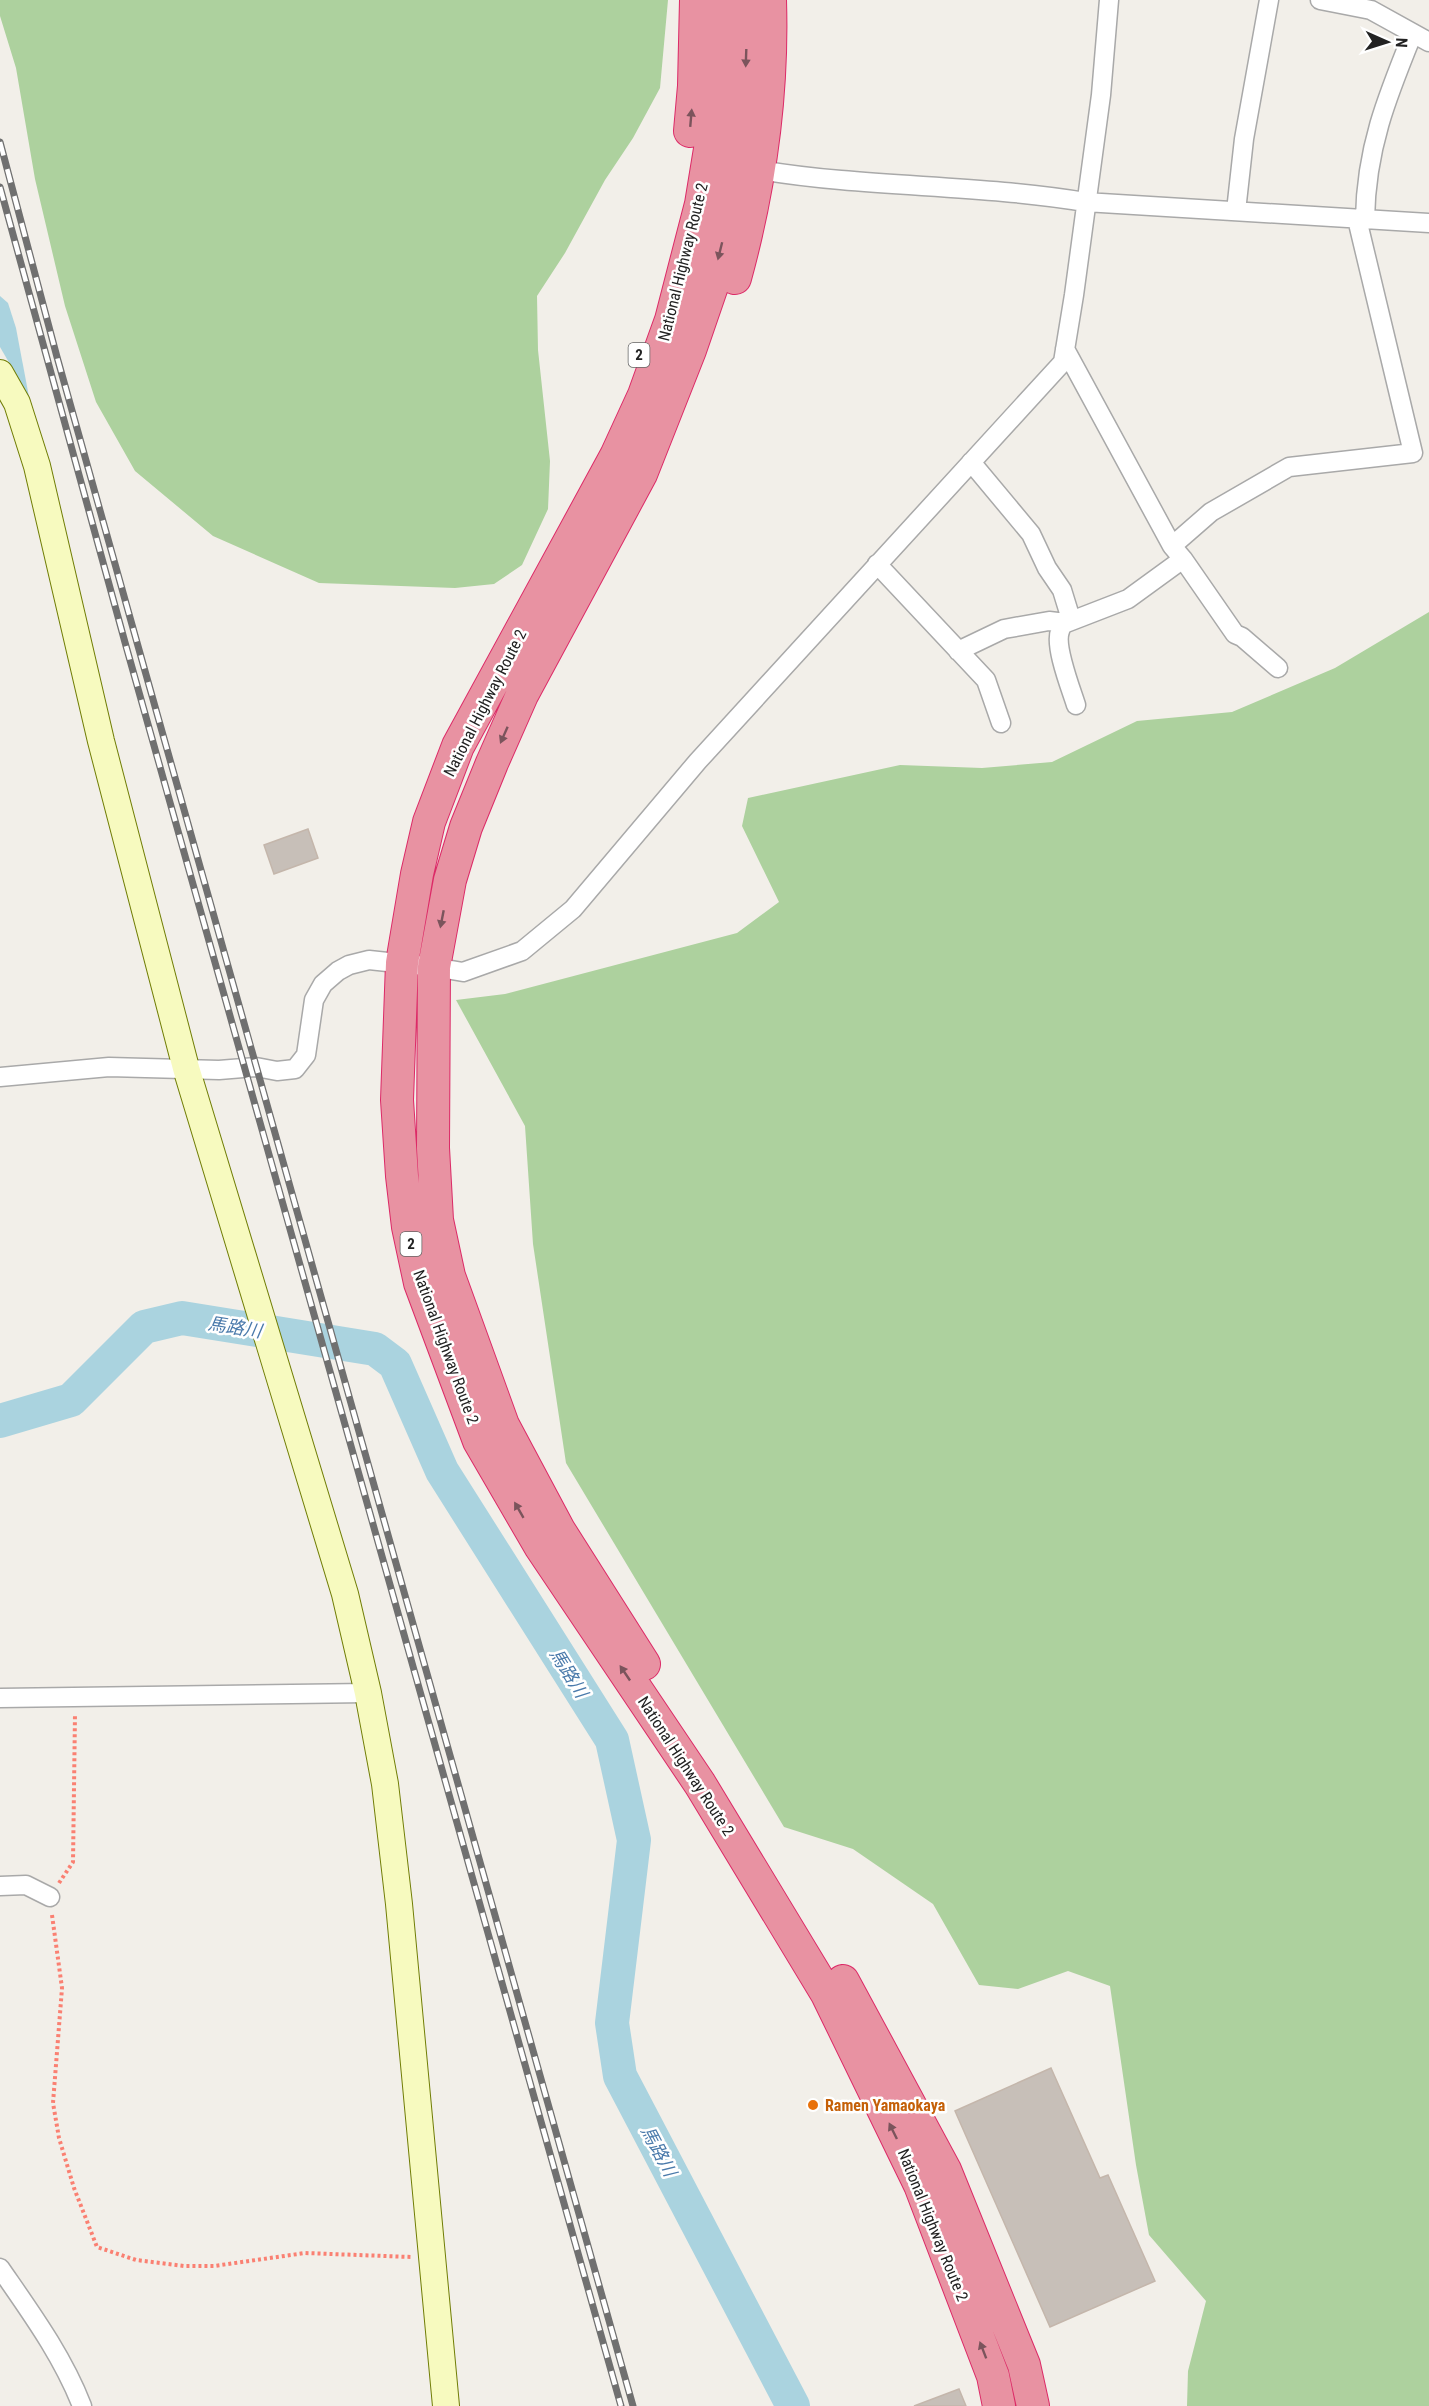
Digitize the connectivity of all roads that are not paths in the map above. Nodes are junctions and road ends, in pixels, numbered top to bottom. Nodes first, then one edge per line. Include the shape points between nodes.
1 (696, 0) edge
2 (719, 0) edge
3 (747, 0) edge
4 (770, 0) edge
5 (1109, 0) edge
6 (1269, 0) edge
7 (1320, 0) edge
8 (1413, 33) junction
9 (1429, 42) edge
10 (759, 170) junction
11 (1085, 202) junction
12 (1236, 211) junction
13 (1361, 219) junction
14 (1429, 223) edge
15 (1065, 349) junction
16 (0, 374) edge
17 (971, 462) junction
18 (1177, 553) junction
19 (877, 564) junction
20 (1066, 623) junction
21 (958, 651) junction
22 (1278, 668) dead end
23 (493, 685) junction
24 (522, 695) junction
25 (1076, 705) dead end
26 (1001, 723) dead end
27 (402, 963) junction
28 (434, 966) junction
29 (186, 1068) junction
30 (0, 1077) edge
31 (368, 1693) junction
32 (0, 1698) edge
33 (0, 1886) edge
34 (50, 1897) road end
35 (0, 2268) edge
36 (82, 2406) edge
37 (446, 2406) edge
38 (999, 2406) edge
39 (1033, 2406) edge

23 -> 1 highway, 2 via 503,648 569,520 625,396 668,261 688,150
2 - 23 highway, National Highway Route 2 / 2 via 710,149 701,204 671,320 644,396 616,456
3 -> 24 highway, National Highway Route 2 / 2 via 740,149 712,285 640,474
4 - 10 highway via 767,117
5 - 11 street via 1101,95
6 - 12 street via 1244,139
7 - 8 street via 1371,10
8 - 9 street
8 - 13 street via 1377,130
10 - 11 street via 816,180 1034,194
10 - 24 highway via 732,291 688,410 621,547 566,642
11 - 12 street
11 - 15 street
12 - 13 street
13 - 14 street
13 - 18 street via 1413,453 1289,468 1211,512
15 - 17 street via 1063,362
15 - 18 street
16 - 29 street via 17,403 37,466 101,741
17 - 19 street
17 - 20 street via 1031,534 1062,590 1070,616
18 - 20 street via 1128,599
18 - 22 street via 1235,634
19 - 21 street
19 - 28 street via 698,761 573,909 522,951 463,972
20 - 21 street via 1049,621 1004,629
20 - 25 street via 1059,640
21 - 26 street via 986,680
23 - 27 highway, National Highway Route 2 / 2 via 458,747 429,822
24 -> 28 highway, National Highway Route 2 / 2 via 466,827 450,880
27 - 28 street
27 - 29 street via 369,960 349,965 323,984 314,1000 306,1055 295,1069
38 -> 27 highway, National Highway Route 2 / 2 via 993,2376 920,2185 827,1995 700,1784 540,1546 479,1441 420,1283 408,1227 397,1100
28 - 39 highway, National Highway Route 2 / 2 via 433,1148 437,1220 449,1276 503,1425 560,1530 842,1978 945,2170 1024,2365
29 - 30 street via 109,1067
29 - 31 street via 345,1594
31 - 32 street
31 - 37 street via 385,1784 398,1893
33 - 34 street via 26,1885
35 - 36 street via 45,2332

